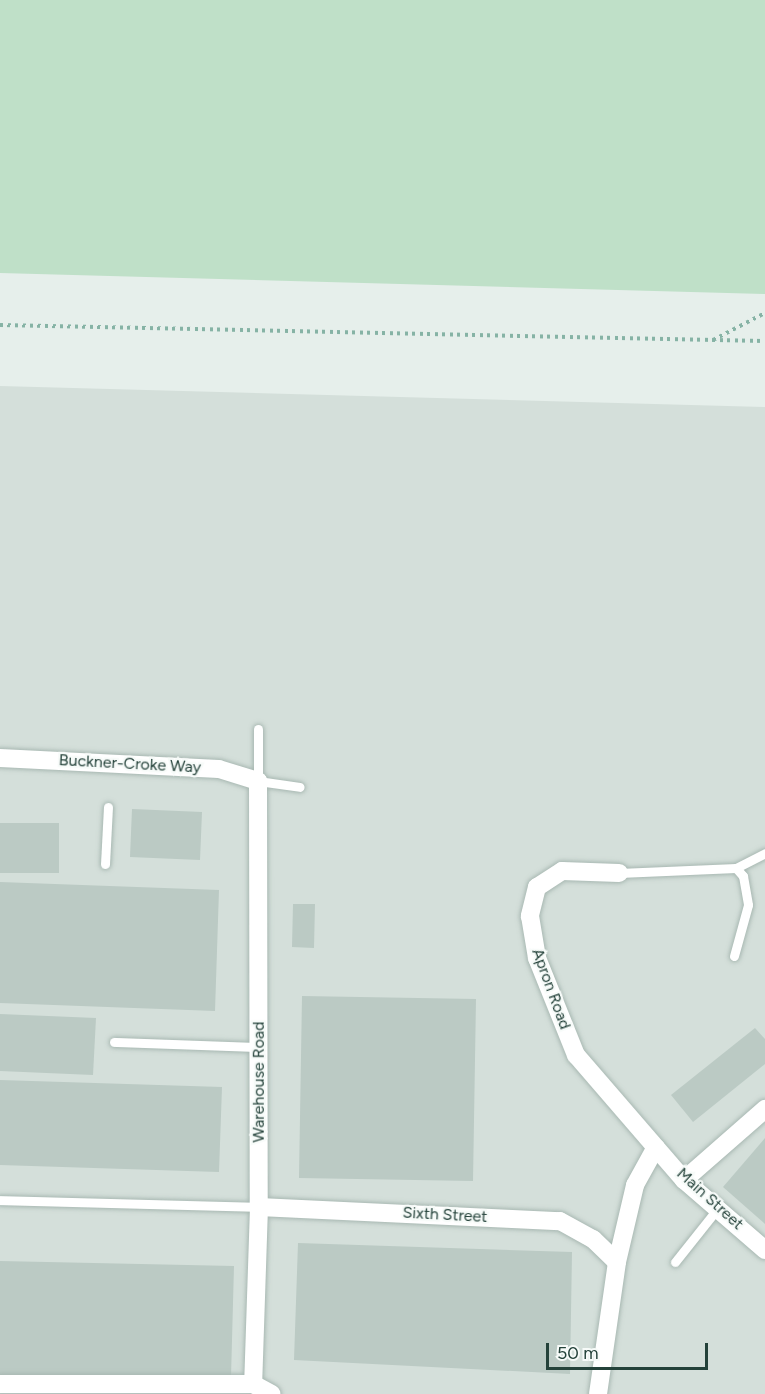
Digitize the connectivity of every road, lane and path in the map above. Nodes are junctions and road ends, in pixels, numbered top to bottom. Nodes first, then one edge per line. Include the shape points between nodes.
1 (765, 313) edge
2 (0, 325) edge
3 (712, 340) junction
4 (765, 341) edge
5 (258, 729) dead end
6 (0, 758) edge
7 (258, 781) junction
8 (300, 787) dead end
9 (108, 807) dead end
10 (765, 853) edge
11 (105, 864) dead end
12 (736, 868) junction
13 (619, 873) joint
14 (734, 956) dead end
15 (114, 1042) dead end
16 (259, 1047) junction
17 (765, 1109) edge
18 (657, 1147) junction
19 (684, 1180) junction
20 (0, 1200) edge
21 (259, 1207) junction
22 (718, 1208) junction
23 (765, 1250) edge
24 (617, 1262) junction
25 (675, 1262) dead end
26 (0, 1384) edge
27 (254, 1384) junction
28 (273, 1394) edge
29 (597, 1394) edge

1 - 3 path
2 - 3 path
3 - 4 path
5 - 7 lane
6 - 7 street, Buckner-Croke Way via 219,769
7 - 8 lane
7 - 16 street, Warehouse Road
9 - 11 lane
10 - 12 lane
12 - 13 lane
12 - 14 lane via 743,876 748,904
13 - 18 street, Apron Road via 562,871 537,887 531,916 537,958 576,1054
15 - 16 lane
16 - 21 street, Warehouse Road
17 - 19 street
18 - 19 street, Main Street
18 - 24 street via 635,1185
19 - 22 street, Main Street
20 - 21 lane
21 - 24 street, Sixth Street via 560,1221 593,1239
21 - 27 street, Warehouse Road
22 - 23 street, Main Street
22 - 25 lane
24 - 29 street
26 - 27 street
27 - 28 street

